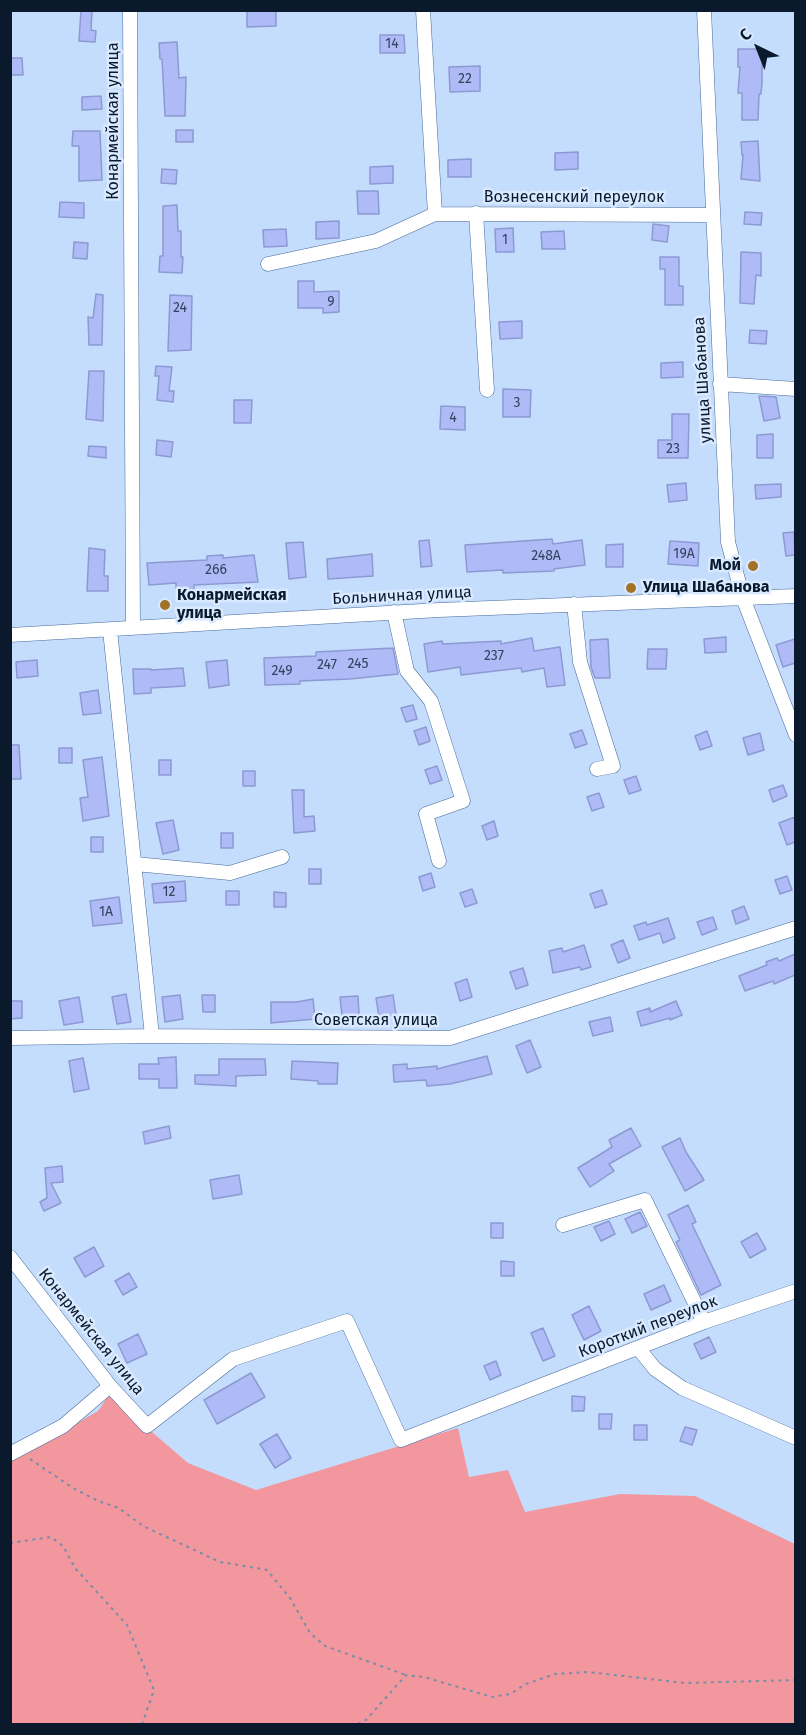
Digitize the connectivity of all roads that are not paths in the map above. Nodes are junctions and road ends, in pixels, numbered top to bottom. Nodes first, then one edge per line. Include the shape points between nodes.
1 (130, 10) edge
2 (423, 10) edge
3 (704, 10) edge
4 (476, 213) junction
5 (435, 214) junction
6 (712, 215) junction
7 (268, 264) dead end
8 (720, 384) junction
9 (795, 389) edge
10 (487, 390) dead end
11 (795, 596) edge
12 (743, 598) junction
13 (574, 604) junction
14 (393, 612) junction
15 (133, 628) junction
16 (110, 630) junction
17 (10, 635) edge
18 (795, 735) edge
19 (597, 769) dead end
20 (282, 857) dead end
21 (439, 861) dead end
22 (135, 864) junction
23 (795, 928) edge
24 (152, 1036) junction
25 (10, 1038) edge
26 (562, 1225) dead end
27 (10, 1257) edge
28 (795, 1291) edge
29 (704, 1322) junction
30 (638, 1348) junction
31 (110, 1386) junction
32 (147, 1426) joint
33 (795, 1437) edge
34 (15, 1451) edge

1 - 15 street, Конармейская улица
2 - 5 street
3 - 6 street, улица Шабанова
4 - 5 street, Вознесенский переулок
4 - 6 street, Вознесенский переулок
4 - 10 street
5 - 7 street, Вознесенский переулок via 376,241
6 - 8 street, улица Шабанова
8 - 9 street
8 - 12 street, улица Шабанова via 728,542
11 - 12 street, Больничная улица
12 - 13 street, Больничная улица
12 - 18 street, улица Шабанова
13 - 14 street, Больничная улица
13 - 19 street via 580,662 613,766
14 - 15 street, Больничная улица
14 - 21 street via 407,671 431,701 463,801 426,814
15 - 16 street, Больничная улица
16 - 17 street, Больничная улица
16 - 22 street
20 - 22 street via 230,873
22 - 24 street
23 - 24 street, Советская улица via 450,1038
24 - 25 street, Советская улица
26 - 29 street via 645,1200
27 - 31 street, Конармейская улица
28 - 29 street, Короткий переулок
29 - 30 street, Короткий переулок
30 - 32 street, Короткий переулок via 401,1440 347,1321 233,1359
30 - 33 street via 655,1369 682,1388
31 - 32 street, Конармейская улица
31 - 34 street via 63,1426

